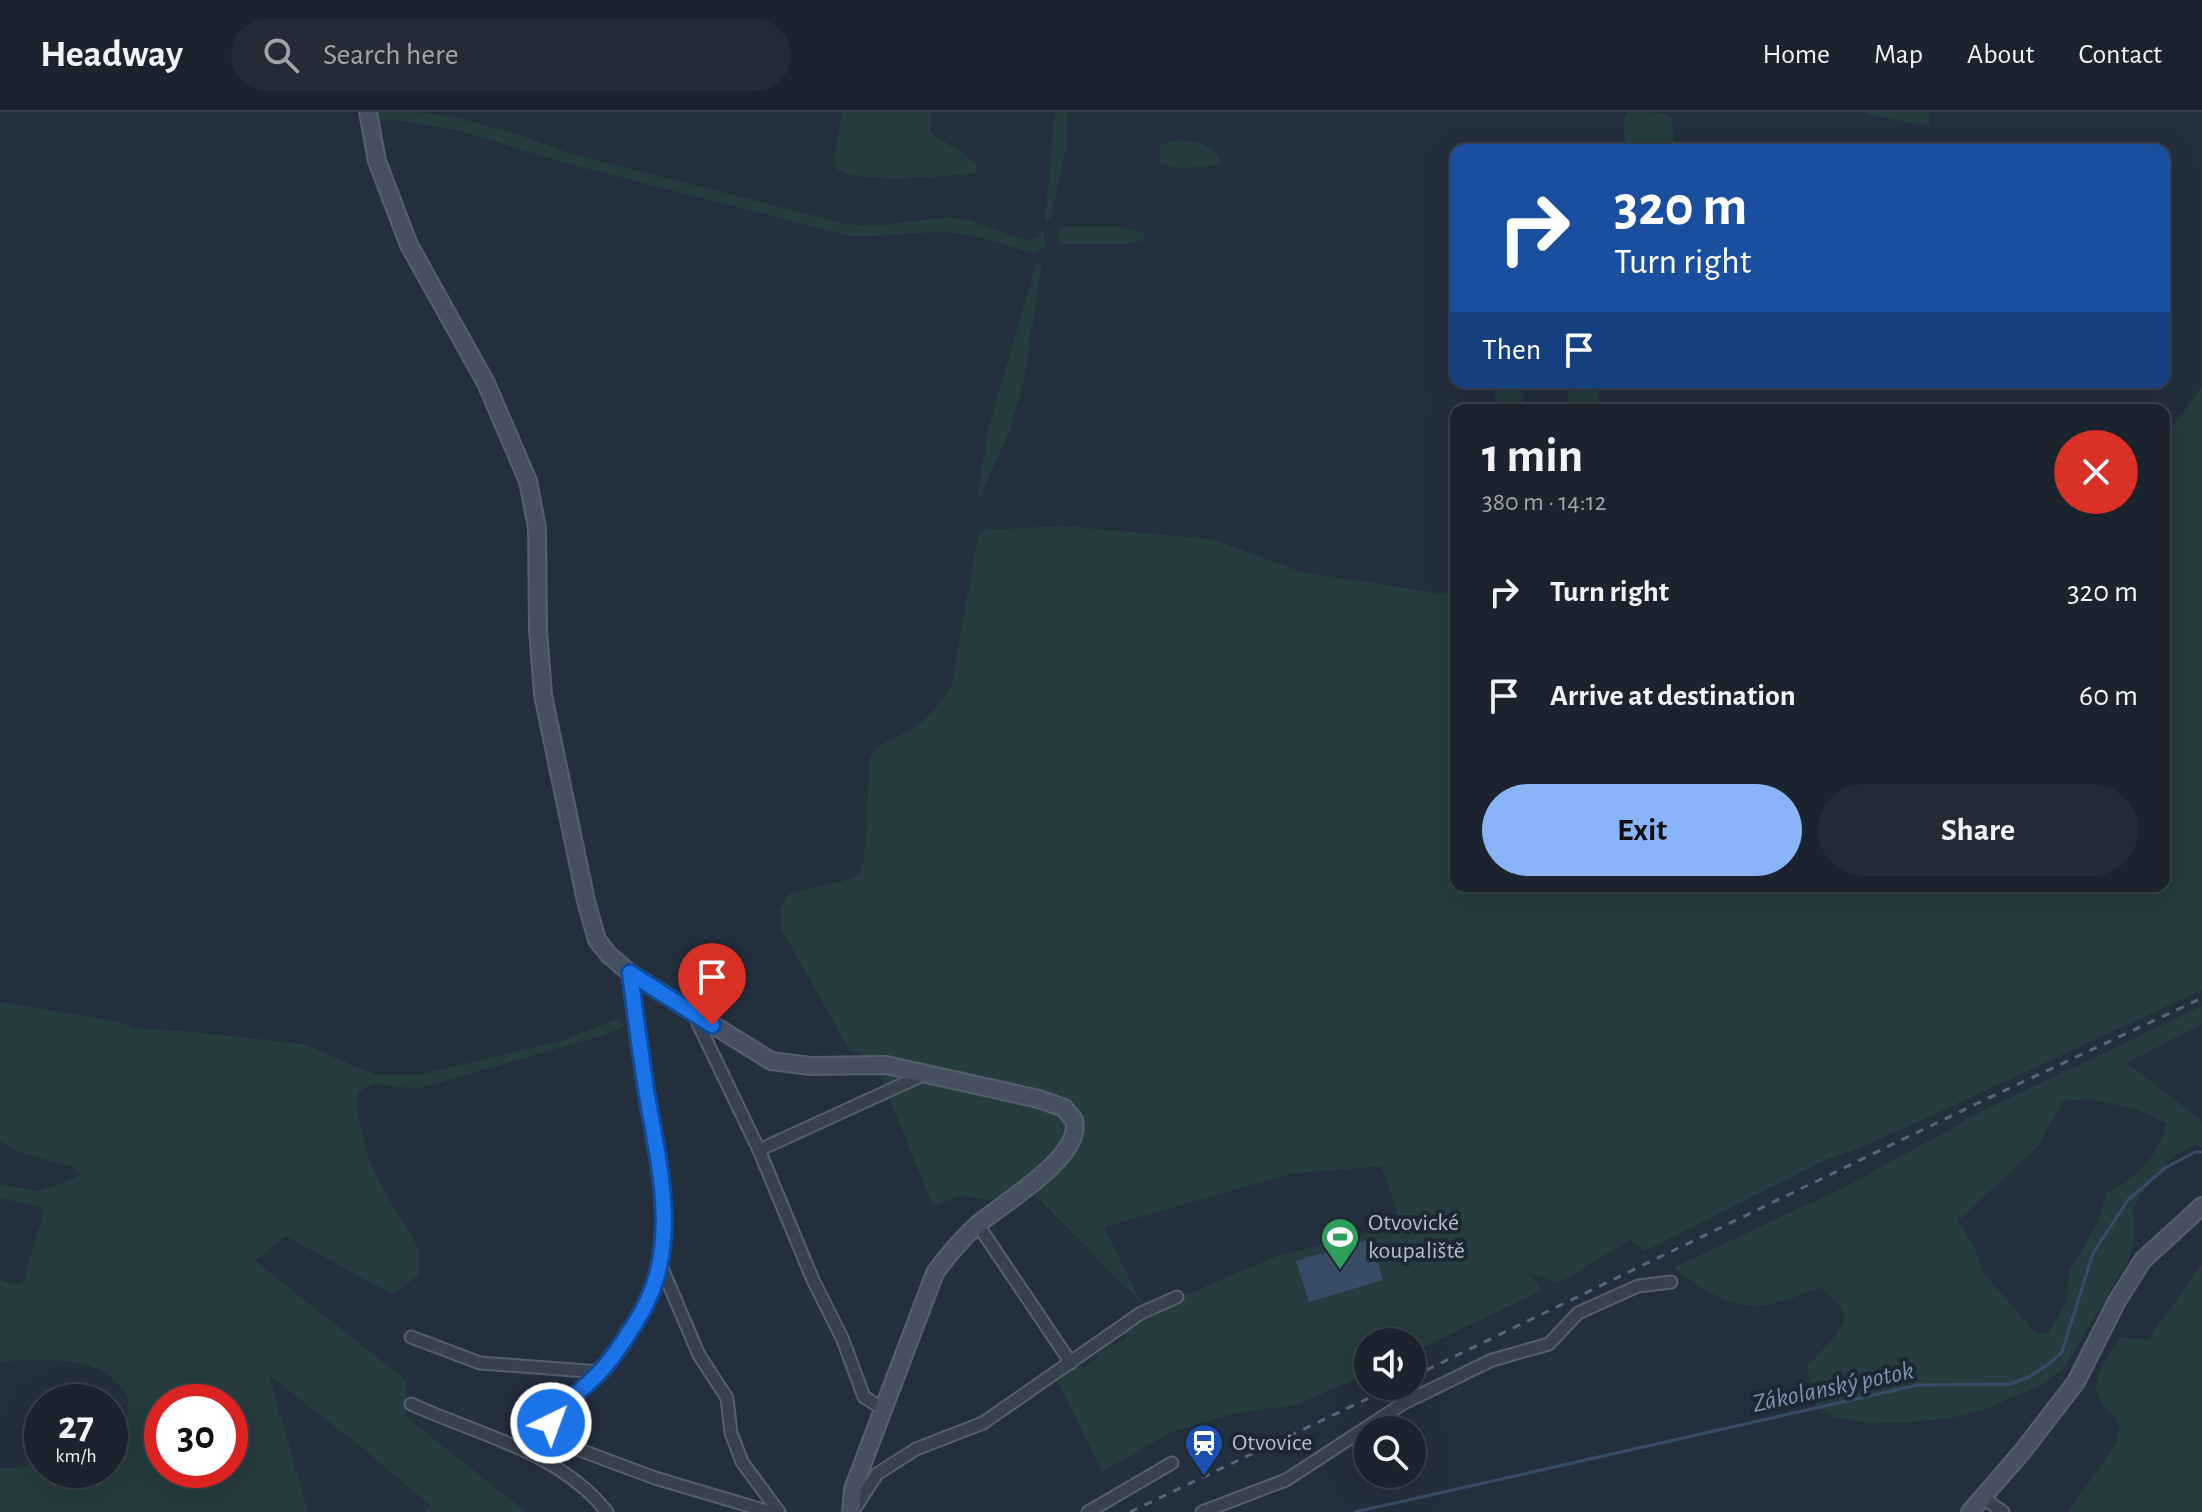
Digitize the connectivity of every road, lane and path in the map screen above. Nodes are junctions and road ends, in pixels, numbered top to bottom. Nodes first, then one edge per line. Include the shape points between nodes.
1 (368, 112) edge
2 (630, 973) junction
3 (693, 1013) junction
4 (926, 1073) junction
5 (759, 1150) junction
6 (2202, 1206) edge
7 (978, 1225) junction
8 (661, 1266) junction
9 (1671, 1282) dead end
10 (1177, 1297) dead end
11 (411, 1337) dead end
12 (1071, 1363) junction
13 (600, 1372) junction
14 (411, 1404) dead end
15 (885, 1410) junction
16 (1172, 1463) dead end
17 (1983, 1498) junction
18 (607, 1512) edge
19 (770, 1512) edge
20 (779, 1512) edge
21 (852, 1512) edge
22 (1088, 1512) edge
23 (1202, 1512) edge
24 (1970, 1512) edge
25 (2003, 1512) edge

1 - 2 street via 377,161 409,245 486,383 528,481 537,528 543,695 597,940
2 - 3 street
2 - 8 street via 660,1164 665,1238
3 - 4 street via 771,1061 886,1065
3 - 5 street
4 - 5 street
4 - 7 street via 1039,1099 1064,1108 1074,1120 1074,1137 1061,1157
5 - 15 street via 864,1397
6 - 17 street via 2143,1260 2076,1382
7 - 12 street
7 - 15 street via 935,1273
8 - 13 street via 641,1313
8 - 20 street via 699,1355 727,1398 731,1433 742,1462
9 - 23 street via 1638,1286 1578,1313 1549,1344 1492,1360 1378,1419 1286,1480
10 - 12 street via 1141,1313
11 - 13 street via 480,1363
12 - 21 street via 983,1423 916,1449 877,1474
13 - 19 street via 558,1412 551,1433 569,1446 655,1478
14 - 18 street via 555,1465
15 - 21 street via 853,1489
16 - 22 street
17 - 24 street
17 - 25 street

